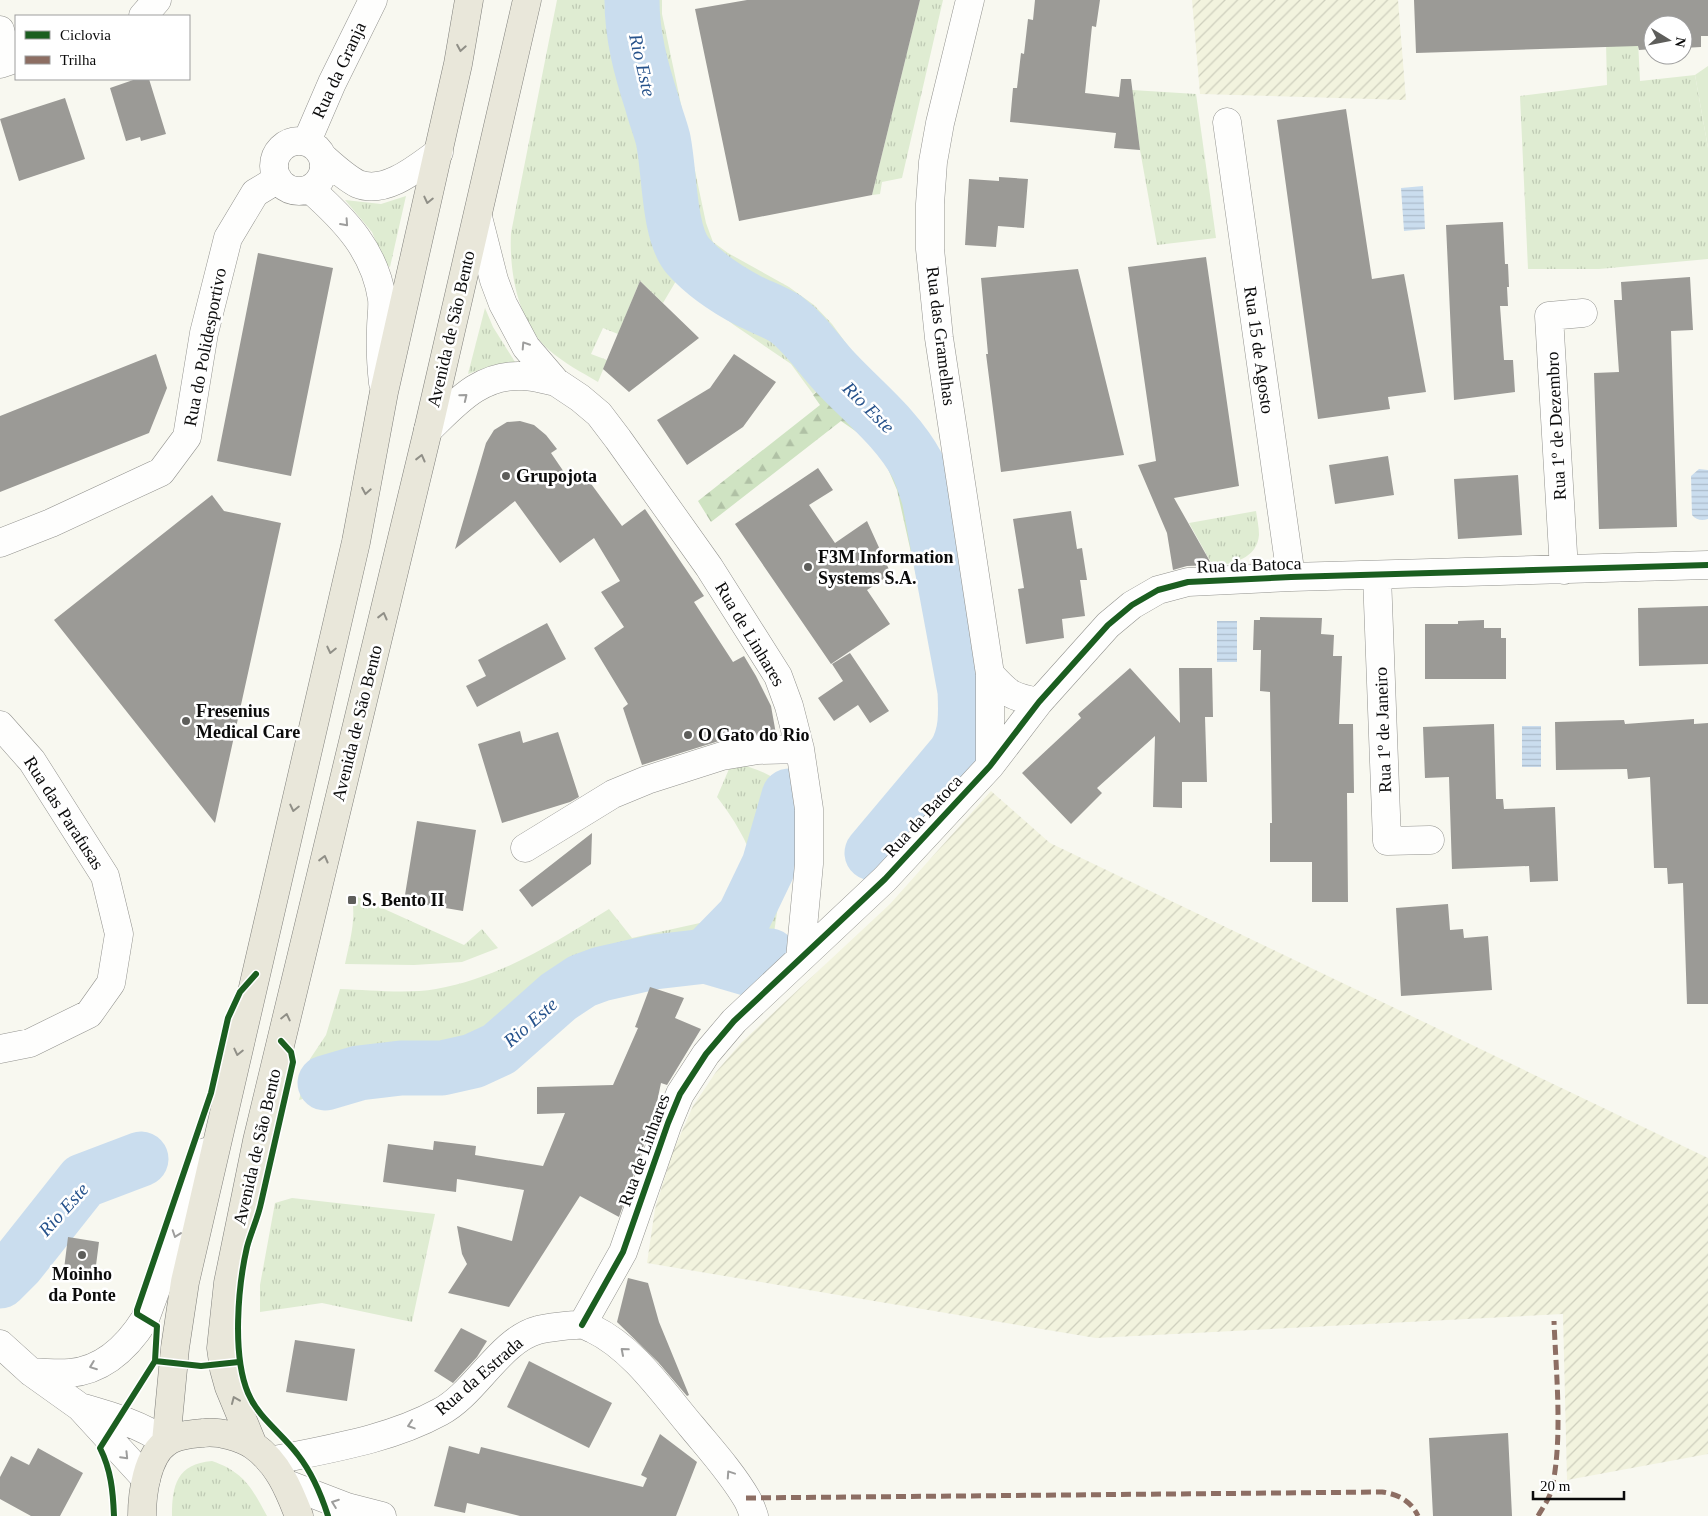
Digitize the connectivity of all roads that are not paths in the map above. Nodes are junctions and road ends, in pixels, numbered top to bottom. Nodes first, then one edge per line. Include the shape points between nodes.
1 (157, 0) edge
2 (373, 0) edge
3 (469, 0) edge
4 (527, 0) edge
5 (970, 0) edge
6 (144, 15) edge
7 (0, 30) edge
8 (8, 61) edge
9 (1228, 122) dead end
10 (315, 150) junction
11 (438, 152) junction
12 (278, 179) junction
13 (310, 189) junction
14 (478, 217) junction
15 (1583, 313) dead end
16 (556, 382) junction
17 (384, 392) junction
18 (428, 430) junction
19 (0, 543) edge
20 (1708, 565) edge
21 (1564, 570) junction
22 (1377, 576) junction
23 (1291, 577) junction
24 (990, 674) junction
25 (1039, 702) junction
26 (0, 726) edge
27 (800, 749) junction
28 (990, 766) junction
29 (1430, 840) dead end
30 (525, 848) dead end
31 (800, 959) junction
32 (0, 1049) edge
33 (225, 1107) junction
34 (582, 1325) junction
35 (0, 1344) edge
36 (31, 1372) junction
37 (80, 1408) junction
38 (166, 1442) junction
39 (262, 1453) junction
40 (146, 1479) junction
41 (286, 1484) junction
42 (142, 1516) edge
43 (299, 1516) edge
44 (382, 1516) edge
45 (754, 1516) edge

1 - 6 street
2 - 10 street, Rua da Granja via 332,83
3 -> 11 main road
4 - 14 main road, Avenida de São Bento
5 - 24 street, Rua das Gramelhas via 933,162 930,249 939,338
7 - 8 street
9 - 23 street, Rua 15 de Agosto
10 - 11 street via 359,184 377,186 402,179
10 - 12 street, Rua da Granja via 295,140 283,146 276,156 274,168
10 - 13 street, Rua da Granja via 325,170 320,181
11 -> 17 main road
12 - 13 street via 286,188 298,192
12 - 19 street, Rua do Polidesportivo via 255,194 228,238 204,333 187,437 161,472
13 -> 17 street via 357,236 373,265 382,299 380,359
16 -> 14 street, Rua de Linhares via 526,346 503,304
14 - 18 main road, Avenida de São Bento
15 - 21 street, Rua 1º de Dezembro via 1549,316
18 -> 16 street, Rua de Linhares via 460,399 493,379 524,376
16 - 27 street, Rua de Linhares via 599,414 709,566 778,676
17 -> 33 main road via 356,542
39 -> 18 main road, Avenida de São Bento via 229,1387 224,1369 222,1338 228,1283 259,1132
20 - 21 street, Rua da Batoca
21 - 22 street, Rua da Batoca
22 - 23 street, Rua da Batoca
22 - 29 street, Rua 1º de Janeiro via 1387,841
23 - 25 street, Rua da Batoca via 1188,582 1158,590 1132,605 1108,625
24 - 25 street via 1016,698
24 - 28 street, Rua das Gramelhas
25 - 28 street, Rua da Batoca
26 - 32 street, Rua das Parafusas via 32,761 104,876 119,934 111,983 89,1014 30,1043
27 - 30 street via 758,750 722,756 647,780 614,794
27 - 31 street, Rua de Linhares via 809,810 809,864
28 - 31 street, Rua da Batoca via 885,879
31 - 34 street, Rua de Linhares via 734,1022 706,1054 680,1094 623,1252
33 -> 36 street via 200,1165 145,1319 136,1334 123,1348 93,1367 72,1373
33 - 38 main road via 185,1282
34 -> 39 street, Rua da Estrada via 538,1330 521,1338 474,1384 443,1410 421,1422 355,1442
45 -> 34 street, Rua da Estrada via 724,1466 653,1380 606,1335
35 - 36 street
36 - 37 street
37 - 38 street via 139,1426
37 -> 40 street
38 - 39 main road via 188,1434 210,1432 228,1435
38 - 40 main road
39 - 41 main road, Avenida de São Bento
40 - 42 main road
41 - 43 main road, Avenida de São Bento
44 -> 41 street

